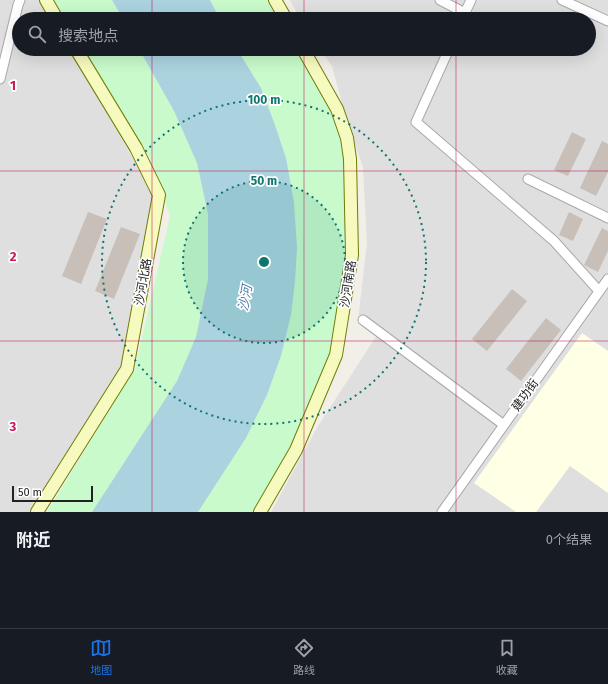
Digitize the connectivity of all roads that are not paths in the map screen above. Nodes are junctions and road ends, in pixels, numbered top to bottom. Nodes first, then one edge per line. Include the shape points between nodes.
1 (20, 0) edge
2 (46, 0) edge
3 (275, 0) edge
4 (440, 0) edge
5 (471, 0) edge
6 (562, 0) edge
7 (16, 12) edge
8 (53, 12) edge
9 (282, 12) edge
10 (458, 12) edge
11 (466, 12) edge
12 (588, 12) edge
13 (596, 16) edge
14 (608, 21) edge
15 (12, 30) edge
16 (80, 56) edge
17 (307, 56) edge
18 (446, 56) edge
19 (0, 79) edge
20 (528, 179) dead end
21 (608, 218) edge
22 (608, 279) edge
23 (599, 291) junction
24 (363, 320) dead end
25 (504, 425) junction
26 (37, 512) edge
27 (260, 512) edge
28 (442, 512) edge

1 - 7 street
2 - 8 street
3 - 9 street
4 - 10 street
5 - 11 street
6 - 12 street
13 - 14 street
15 - 19 street
16 - 26 street, 沙河北路 via 136,148 159,195 127,369
17 - 27 street, 沙河南路 via 337,109 347,138 350,159 352,255 336,355 296,450
18 - 23 street via 416,122 554,240
20 - 21 street
22 - 23 street, 建功街
23 - 25 street, 建功街
24 - 25 street
25 - 28 street, 建功街

